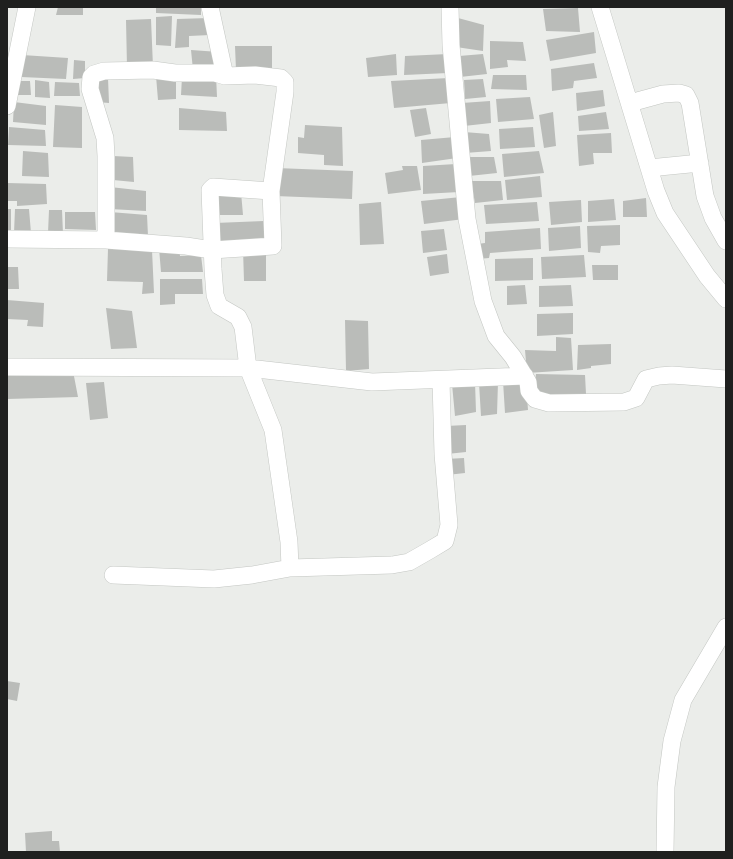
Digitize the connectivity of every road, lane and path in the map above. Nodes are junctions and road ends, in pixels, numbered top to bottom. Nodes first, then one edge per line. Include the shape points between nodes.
1 (27, 7) edge
2 (210, 7) edge
3 (450, 7) edge
4 (600, 7) edge
5 (225, 76) junction
6 (630, 103) junction
7 (7, 106) edge
8 (700, 163) junction
9 (649, 168) junction
10 (271, 191) junction
11 (7, 238) edge
12 (106, 240) junction
13 (726, 241) edge
14 (212, 250) junction
15 (726, 299) edge
16 (7, 367) edge
17 (248, 368) junction
18 (525, 376) junction
19 (726, 379) edge
20 (441, 380) junction
21 (290, 568) junction
22 (113, 575) dead end
23 (726, 627) edge
24 (665, 852) edge

1 - 7 street
2 - 5 street
3 - 18 street via 451,45 467,219 483,301 496,336
4 - 6 street
5 - 10 street via 277,76 284,82 285,92
5 - 12 street via 215,73 153,70 104,71 94,74 91,78 90,89 105,138
6 - 8 street via 663,94 686,95 690,103
6 - 9 street
8 - 9 street
8 - 13 street via 705,196 713,218
9 - 15 street via 665,213 707,276
10 - 14 street via 272,246
10 - 14 street via 212,187
11 - 12 street
12 - 14 street
14 - 17 street via 215,296 219,306 238,316 243,327
16 - 17 street
17 - 20 street via 372,382
17 - 21 street via 273,430 289,542
18 - 19 street via 529,391 535,399 549,403 624,402 636,398 646,379 659,376
18 - 20 street
20 - 21 street via 443,454 449,525 445,541 409,562 398,564
21 - 22 street via 214,579
23 - 24 street via 683,700 672,741 666,787

